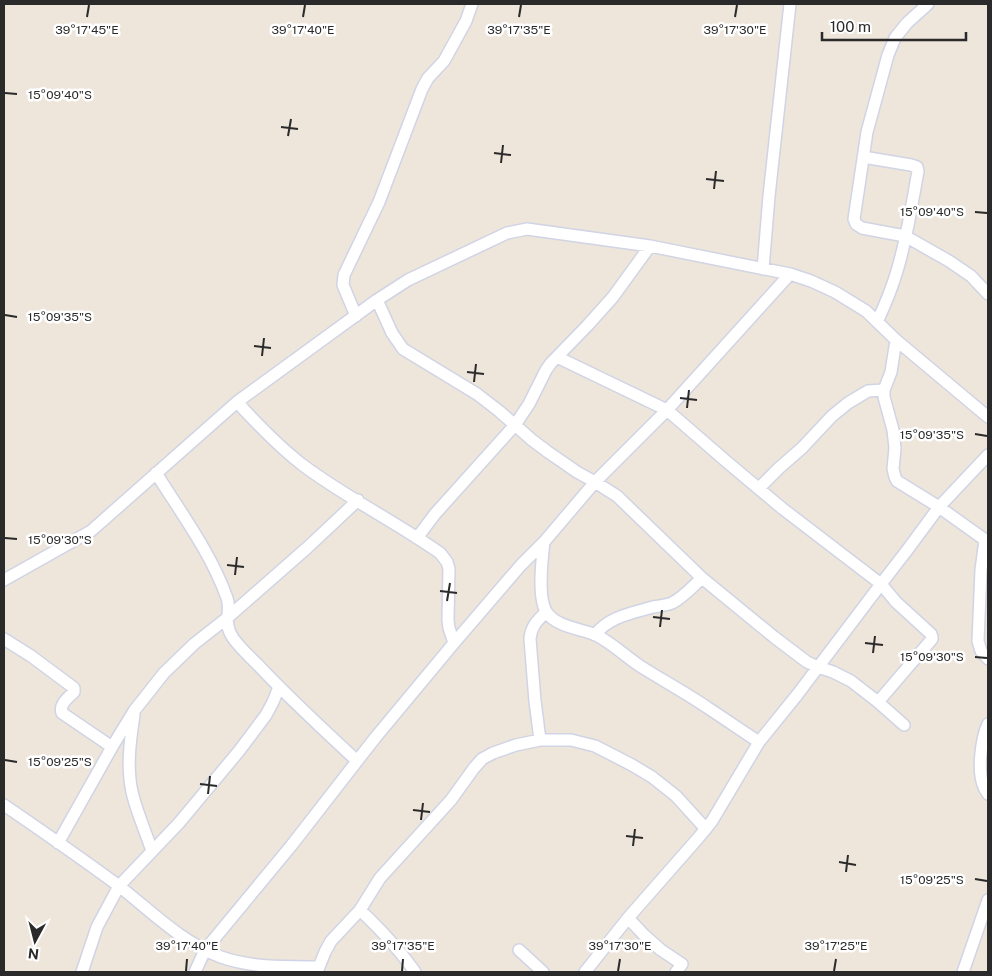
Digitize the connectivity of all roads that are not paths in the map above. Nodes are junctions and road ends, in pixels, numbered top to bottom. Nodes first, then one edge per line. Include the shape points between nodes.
1 (472, 4) edge
2 (790, 4) edge
3 (928, 4) edge
4 (863, 157) junction
5 (905, 236) junction
6 (650, 246) junction
7 (763, 269) junction
8 (790, 274) junction
9 (988, 294) edge
10 (377, 300) junction
11 (356, 316) junction
12 (877, 322) junction
13 (896, 340) junction
14 (557, 356) junction
15 (884, 390) junction
16 (237, 402) junction
17 (667, 410) junction
18 (988, 417) edge
19 (516, 425) junction
20 (988, 455) edge
21 (156, 473) junction
22 (595, 482) junction
23 (759, 488) junction
24 (358, 500) junction
25 (939, 507) junction
26 (416, 538) junction
27 (987, 541) edge
28 (544, 542) junction
29 (702, 578) junction
30 (4, 580) edge
31 (881, 584) junction
32 (546, 612) junction
33 (227, 618) junction
34 (595, 635) junction
35 (4, 639) edge
36 (454, 643) junction
37 (988, 659) edge
38 (818, 667) junction
39 (279, 687) junction
40 (878, 702) junction
41 (134, 711) junction
42 (988, 724) edge
43 (904, 725) dead end
44 (540, 740) junction
45 (759, 742) junction
46 (112, 747) junction
47 (357, 761) junction
48 (988, 794) edge
49 (4, 805) edge
50 (706, 829) junction
51 (58, 843) junction
52 (152, 851) junction
53 (119, 886) junction
54 (988, 900) edge
55 (360, 910) junction
56 (628, 918) junction
57 (205, 950) junction
58 (519, 950) dead end
59 (318, 970) edge
60 (82, 972) edge
61 (195, 972) edge
62 (415, 972) edge
63 (543, 972) edge
64 (585, 972) edge
65 (676, 972) edge
66 (963, 972) edge

1 - 11 street via 444,61 422,89 379,202 344,275 344,285
2 - 7 street
3 - 4 street via 906,23 895,38 867,132
4 - 5 street via 854,219 856,224
4 - 5 street via 911,164 918,170
5 - 9 street via 971,276
5 - 12 street via 895,278
6 - 7 street
6 - 10 street via 527,229 507,233 408,280
6 - 14 street via 613,297
7 - 8 street
8 - 12 street via 835,292 866,311
8 - 17 street
10 - 11 street
10 - 19 street via 403,349 477,394
11 - 16 street
12 - 13 street
13 - 15 street via 891,372
13 - 18 street
14 - 17 street
14 - 19 street
15 - 23 street via 868,391 848,403
15 - 25 street via 893,430 895,477
16 - 21 street
16 - 24 street via 270,437 303,465
17 - 22 street
17 - 23 street
19 - 22 street via 548,452
19 - 26 street
20 - 25 street
21 - 30 street via 91,530
21 - 33 street via 217,576 228,600
22 - 28 street
22 - 29 street via 617,496
23 - 31 street
24 - 26 street
24 - 33 street
25 - 27 street
25 - 31 street
26 - 36 street via 440,553 447,562 448,620
27 - 37 street via 981,570 978,641
28 - 32 street via 541,583
28 - 36 street
29 - 34 street via 671,603 609,621
29 - 38 street via 781,643
31 - 38 street
31 - 40 street via 932,639
32 - 34 street via 570,627
32 - 44 street via 534,624 530,639
33 - 39 street via 233,637
33 - 41 street via 164,673
34 - 45 street
35 - 46 street via 74,688 62,704 62,713
36 - 47 street
38 - 40 street via 851,681
38 - 45 street
39 - 47 street
39 - 52 street via 266,715 239,751
40 - 43 street
41 - 46 street
41 - 52 street via 129,771 132,795
42 - 48 street via 982,741 980,766 983,787
44 - 50 street via 571,740 595,746 632,765 676,796
44 - 55 street via 493,752 482,759 451,800 380,878
45 - 50 street
46 - 51 street
47 - 57 street
49 - 51 street
50 - 56 street
51 - 53 street
52 - 53 street
53 - 57 street via 170,928
53 - 60 street via 97,927
54 - 66 street
55 - 59 street via 331,941
55 - 62 street via 401,952
56 - 64 street
56 - 65 street via 661,950 682,964
57 - 59 street via 223,958 264,966
57 - 61 street
58 - 63 street

